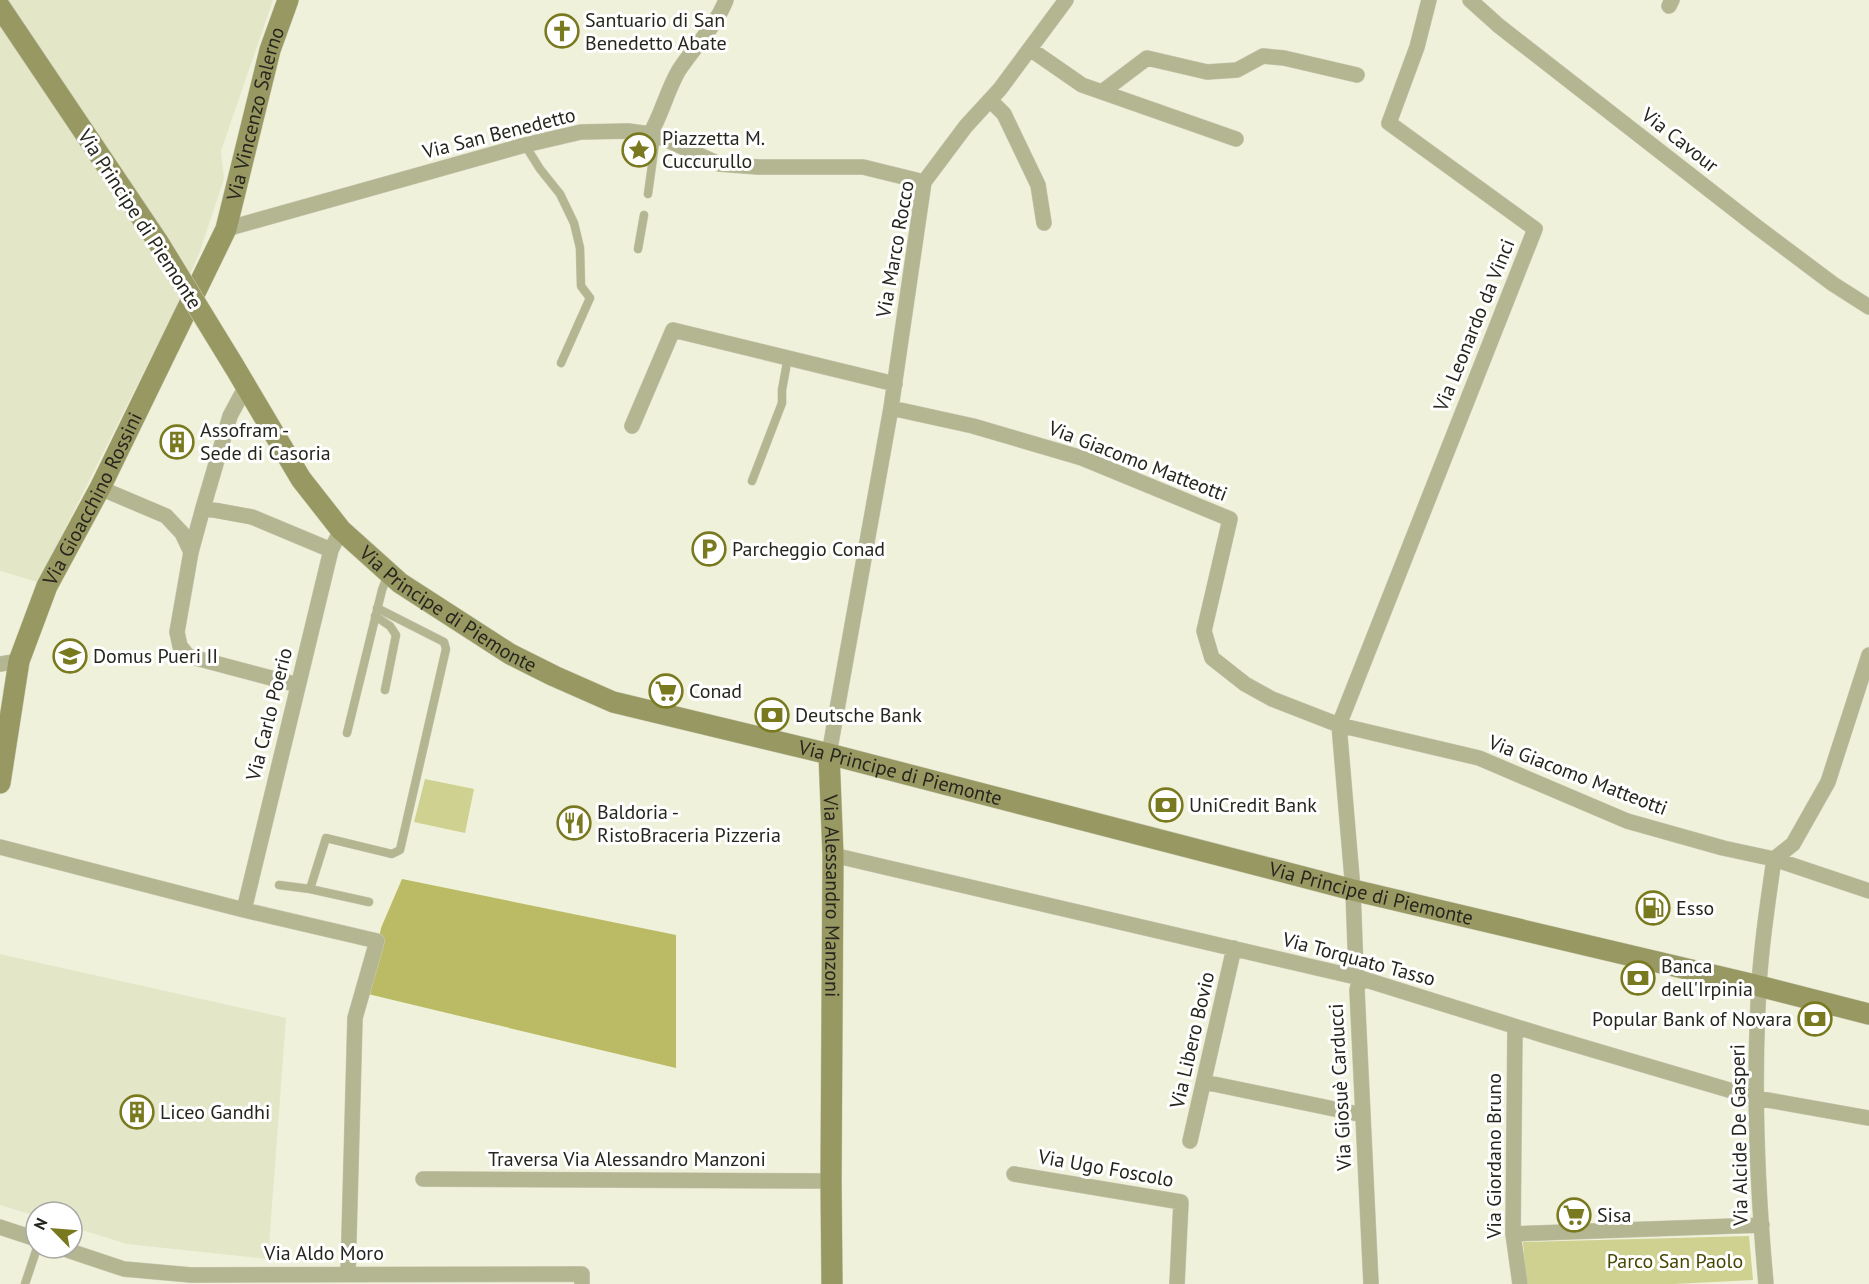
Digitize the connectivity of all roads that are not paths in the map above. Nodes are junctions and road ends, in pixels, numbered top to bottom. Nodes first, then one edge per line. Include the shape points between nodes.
1 (288, 0) edge
2 (726, 0) edge
3 (1066, 0) edge
4 (1430, 0) edge
5 (1470, 0) edge
6 (0, 7) edge
7 (1030, 49) junction
8 (1357, 75) dead end
9 (1102, 92) junction
10 (990, 100) junction
11 (653, 135) junction
12 (1236, 139) dead end
13 (525, 145) junction
14 (924, 182) junction
15 (648, 194) dead end
16 (644, 215) dead end
17 (1044, 223) dead end
18 (226, 229) junction
19 (638, 249) dead end
20 (1869, 307) edge
21 (788, 357) junction
22 (561, 363) dead end
23 (895, 384) junction
24 (245, 388) junction
25 (891, 408) junction
26 (632, 426) dead end
27 (752, 481) dead end
28 (100, 488) junction
29 (202, 508) junction
30 (341, 530) junction
31 (331, 550) junction
32 (191, 552) junction
33 (389, 573) junction
34 (376, 612) junction
35 (1869, 655) edge
36 (10, 663) edge
37 (298, 685) junction
38 (385, 690) dead end
39 (1339, 725) junction
40 (347, 734) dead end
41 (829, 754) junction
42 (0, 783) edge
43 (0, 847) edge
44 (833, 855) junction
45 (1774, 860) junction
46 (279, 885) dead end
47 (310, 889) junction
48 (1353, 890) junction
49 (1869, 891) edge
50 (369, 902) dead end
51 (244, 910) junction
52 (1234, 948) junction
53 (1360, 978) junction
54 (1759, 986) junction
55 (1869, 1014) edge
56 (1515, 1027) junction
57 (1204, 1082) junction
58 (1756, 1098) junction
59 (1363, 1115) junction
60 (1869, 1118) edge
61 (1190, 1141) dead end
62 (1014, 1174) dead end
63 (423, 1179) dead end
64 (831, 1181) junction
65 (1762, 1225) junction
66 (0, 1227) edge
67 (1513, 1234) junction
68 (24, 1235) edge
69 (84, 1256) edge
70 (33, 1260) edge
71 (348, 1274) junction
72 (190, 1280) edge
73 (25, 1284) edge
74 (582, 1284) edge
75 (832, 1284) edge
76 (1177, 1284) edge
77 (1371, 1284) edge
78 (1520, 1284) edge
79 (1766, 1284) edge

1 - 18 main road, Via Vincenzo Salerno via 270,50
2 - 11 street via 678,71
3 - 7 street, Via Marco Rocco
4 - 39 street, Via Leonardo da Vinci via 1389,123 1535,229
5 - 20 street, Via Cavour via 1757,227
6 - 24 main road, Via Principe di Piemonte, bridge via 158,242
7 - 9 street via 1082,85
7 - 10 street, Via Marco Rocco
8 - 9 street via 1263,56 1237,70 1207,72 1147,58
9 - 12 street
10 - 14 street, Via Marco Rocco
10 - 17 street via 1004,114 1038,185
11 - 13 street, Via San Benedetto via 628,130 581,132
11 - 14 street, Via San Benedetto via 719,164 863,167
11 - 15 lane
13 - 18 street, Via San Benedetto
13 - 22 lane via 561,194 574,223 580,248 580,286 590,298
14 - 23 street, Via Marco Rocco
16 - 19 lane
18 - 28 main road, Via Gioacchino Rossini
21 - 23 street
21 - 26 street via 673,330
21 - 27 lane via 782,403
23 - 25 street, Via Marco Rocco
24 - 29 street via 230,416
24 - 30 main road, Via Principe di Piemonte via 301,479
25 - 39 street, Via Giacomo Matteotti via 973,426 1082,458 1230,519 1204,631 1212,658 1272,699
25 - 41 street, Via Alessandro Manzoni
28 - 32 street via 166,516 182,532
28 - 36 main road, Via Gioacchino Rossini
29 - 31 street via 252,516
29 - 32 street
30 - 31 street, Via Carlo Poerio
30 - 33 main road, Via Principe di Piemonte
31 - 37 street, Via Carlo Poerio
32 - 37 street via 177,632 180,646 188,656
33 - 34 lane
33 - 41 main road, Via Principe di Piemonte via 510,654 613,702
34 - 38 lane via 396,635
34 - 40 lane
34 - 47 lane via 444,642 446,649 400,850 392,854 326,838
35 - 45 street via 1828,782 1793,844
36 - 42 main road, Via Gioacchino Rossini
37 - 51 street, Via Carlo Poerio
39 - 45 street, Via Giacomo Matteotti via 1479,758 1627,821
39 - 48 street
41 - 44 main road, Via Alessandro Manzoni
41 - 48 main road, Via Principe di Piemonte
43 - 51 street
44 - 52 street, Via Torquato Tasso
44 - 64 main road, Via Alessandro Manzoni
45 - 49 street, Via Giacomo Matteotti
45 - 54 street
46 - 47 lane
47 - 50 lane
48 - 53 street, Via Giosuè Carducci via 1356,972
48 - 54 main road, Via Principe di Piemonte
51 - 71 street via 377,941 355,1018
52 - 53 street, Via Torquato Tasso
52 - 57 street, Via Libero Bovio
53 - 56 street, Via Torquato Tasso
53 - 59 street, Via Giosuè Carducci via 1356,990
54 - 55 main road, Via Principe di Piemonte
54 - 58 street, Via Alcide De Gasperi
56 - 58 street, Via Torquato Tasso
56 - 67 street, Via Giordano Bruno
57 - 59 street
57 - 61 street, Via Libero Bovio
58 - 60 street, Via Torquato Tasso
58 - 65 street, Via Alcide De Gasperi
59 - 77 street, Via Giosuè Carducci
62 - 76 street, Via Ugo Foscolo via 1181,1202
63 - 64 street, Traversa Via Alessandro Manzoni
64 - 75 main road, Via Alessandro Manzoni
65 - 67 street
65 - 79 street, Via Alcide De Gasperi
66 - 68 street
67 - 78 street, Via Giordano Bruno
69 - 72 street, Via Aldo Moro via 123,1269
70 - 73 lane
71 - 72 street, Via Aldo Moro
71 - 74 street, Via Aldo Moro via 582,1274

